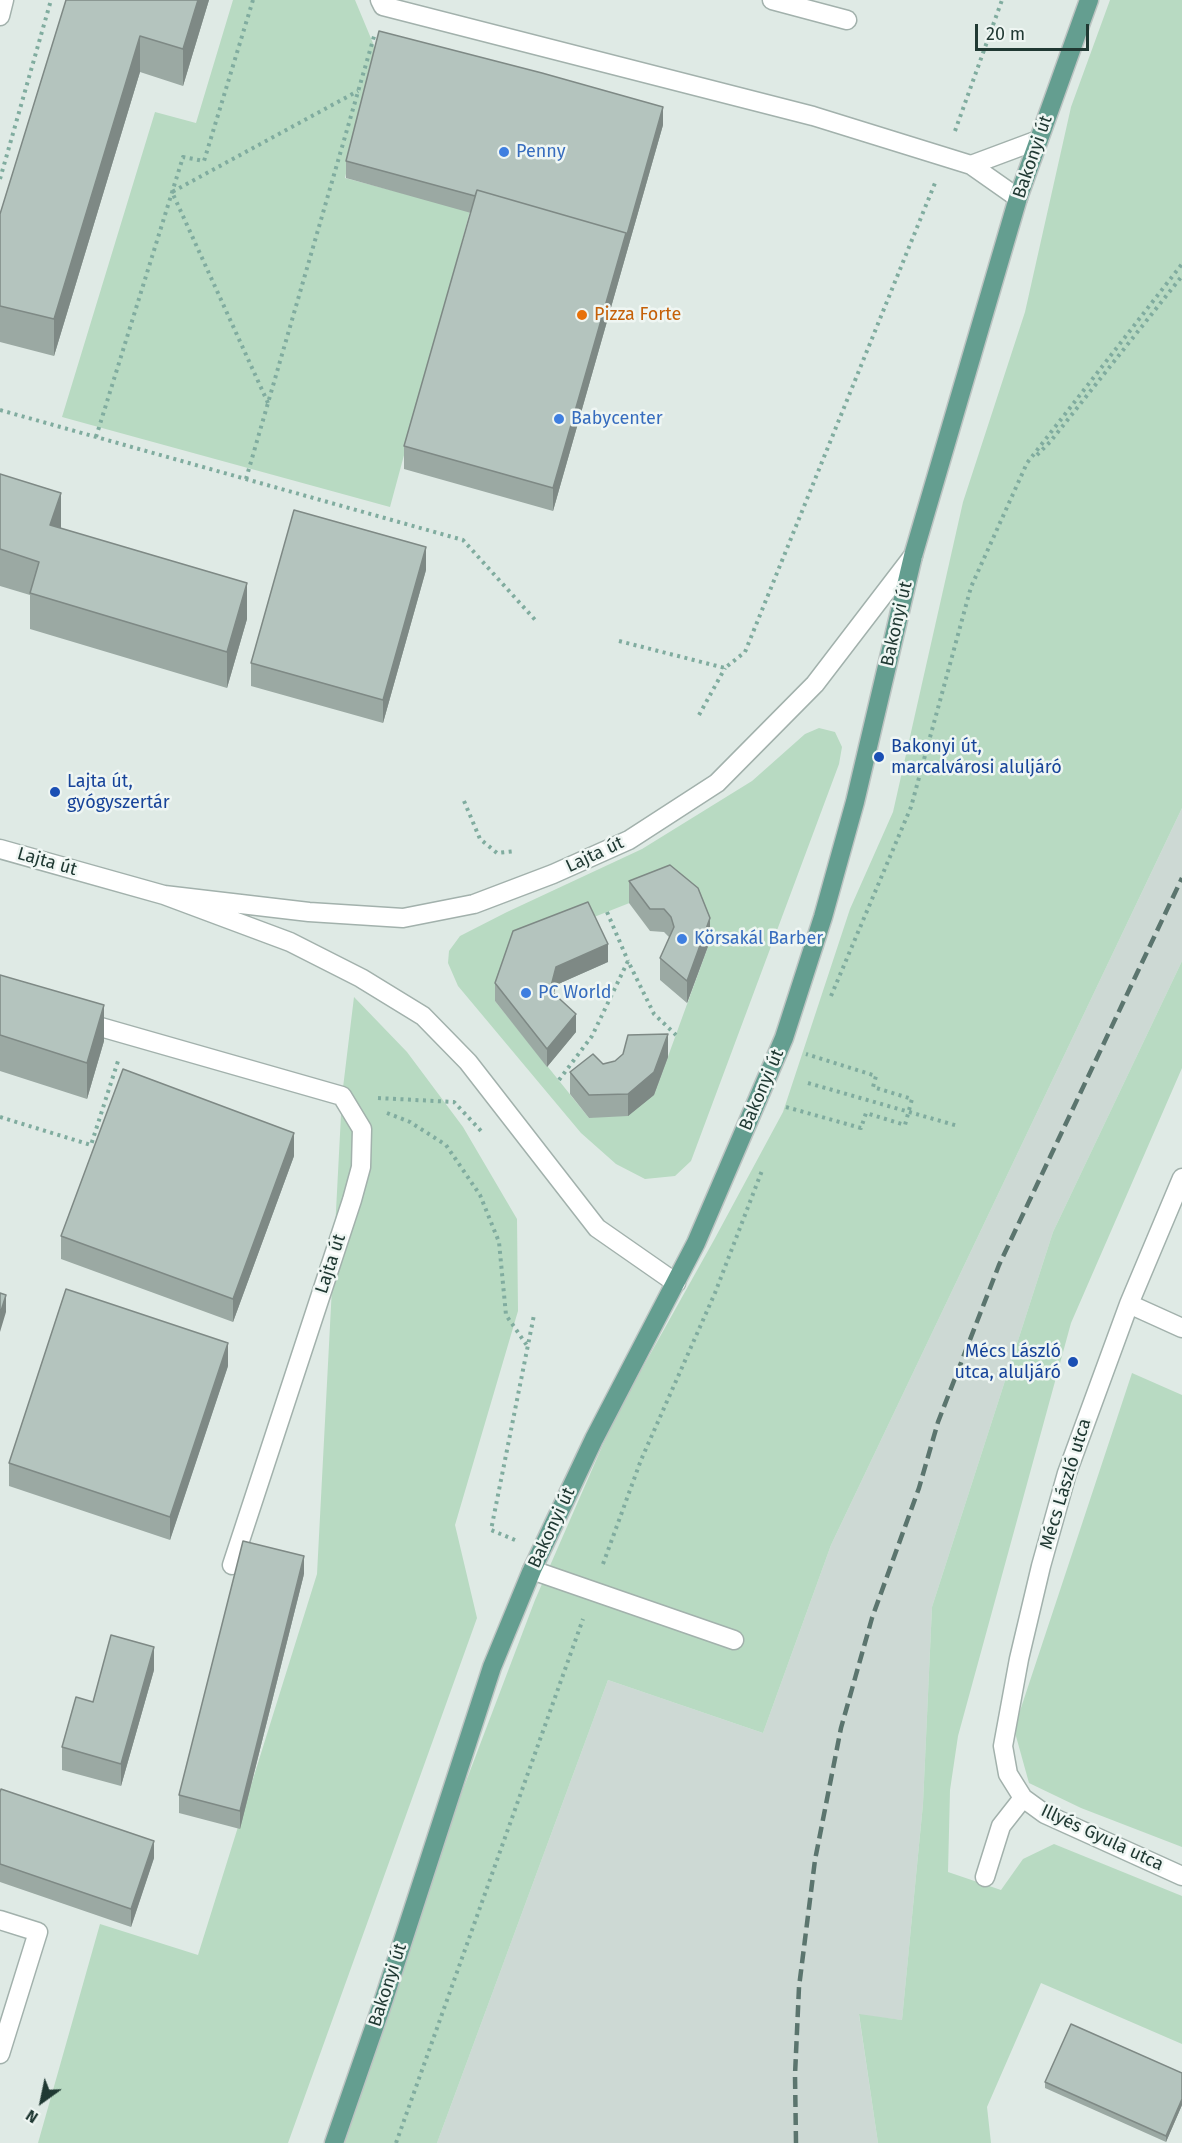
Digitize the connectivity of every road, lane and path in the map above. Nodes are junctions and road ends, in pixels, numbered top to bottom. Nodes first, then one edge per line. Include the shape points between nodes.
1 (4, 0) edge
2 (51, 0) edge
3 (253, 0) edge
4 (772, 0) edge
5 (1002, 0) edge
6 (1089, 0) edge
7 (381, 3) edge
8 (0, 16) edge
9 (847, 20) dead end
10 (358, 91) junction
11 (1038, 140) junction
12 (945, 158) junction
13 (971, 165) junction
14 (0, 179) edge
15 (172, 192) junction
16 (1018, 198) junction
17 (1182, 264) edge
18 (1182, 276) edge
19 (268, 403) junction
20 (0, 410) edge
21 (96, 437) junction
22 (1027, 463) junction
23 (246, 479) junction
24 (913, 556) junction
25 (537, 622) dead end
26 (619, 641) dead end
27 (725, 668) junction
28 (699, 715) dead end
29 (464, 801) dead end
30 (0, 849) edge
31 (516, 851) dead end
32 (164, 895) junction
33 (607, 912) dead end
34 (628, 961) junction
35 (829, 1000) dead end
36 (69, 1018) edge
37 (126, 1034) junction
38 (676, 1035) dead end
39 (810, 1043) dead end
40 (559, 1080) dead end
41 (808, 1083) dead end
42 (342, 1096) junction
43 (786, 1107) dead end
44 (909, 1112) junction
45 (0, 1117) edge
46 (958, 1126) dead end
47 (488, 1138) dead end
48 (1182, 1178) edge
49 (676, 1283) junction
50 (1129, 1304) junction
51 (534, 1315) dead end
52 (1182, 1328) edge
53 (528, 1347) junction
54 (539, 1551) junction
55 (232, 1565) dead end
56 (532, 1570) junction
57 (734, 1640) dead end
58 (1023, 1798) junction
59 (1182, 1876) edge
60 (985, 1877) dead end
61 (0, 1920) edge
62 (0, 2054) edge
63 (334, 2143) edge

1 - 8 street
2 - 14 path
3 - 15 path via 204,161 183,158
4 - 9 street
5 - 12 path
6 - 11 main road, Bakonyi út
7 - 10 path
7 - 12 street via 813,116
10 - 15 path
10 - 19 path
11 - 13 street
11 - 16 main road, Bakonyi út
12 - 13 street
12 - 27 path via 745,652
13 - 16 street
15 - 19 path
15 - 21 path
16 - 24 main road, Bakonyi út
17 - 22 path
18 - 22 path via 1050,442
19 - 23 path
20 - 21 path
21 - 23 path
22 - 35 path via 971,586 910,807
23 - 25 path via 464,540
24 - 32 street, Lajta út via 815,684 717,783 629,840 474,904 404,918 309,912
24 - 49 main road, Bakonyi út via 855,802 784,1038 715,1203
26 - 27 path
27 - 28 path
29 - 31 path via 480,839 497,853
30 - 32 street, Lajta út
32 - 49 street, Lajta út via 290,942 362,978 423,1016 468,1062 597,1228
33 - 34 path
34 - 38 path via 654,1014
34 - 40 path via 592,1036
36 - 37 street
37 - 42 street
37 - 45 path via 91,1145
39 - 44 path via 806,1054 876,1077 873,1087 912,1099
41 - 44 path
42 - 47 path via 454,1102
42 - 53 path via 410,1122 446,1145 480,1195 499,1242 506,1315
42 - 55 street, Lajta út via 362,1129 361,1167
43 - 44 path via 861,1128 866,1113 904,1125
44 - 46 path
48 - 50 street, Mécs László utca
49 - 54 main road, Bakonyi út
50 - 52 street
50 - 58 street, Mécs László utca via 1067,1473 1019,1659 1003,1746 1008,1774
51 - 53 path
53 - 54 path via 491,1530
54 - 56 main road, Bakonyi út
56 - 57 street
56 - 63 main road, Bakonyi út via 492,1667
58 - 59 street, Illyés Gyula utca via 1064,1824
58 - 60 street via 1001,1826
61 - 62 street via 38,1932

